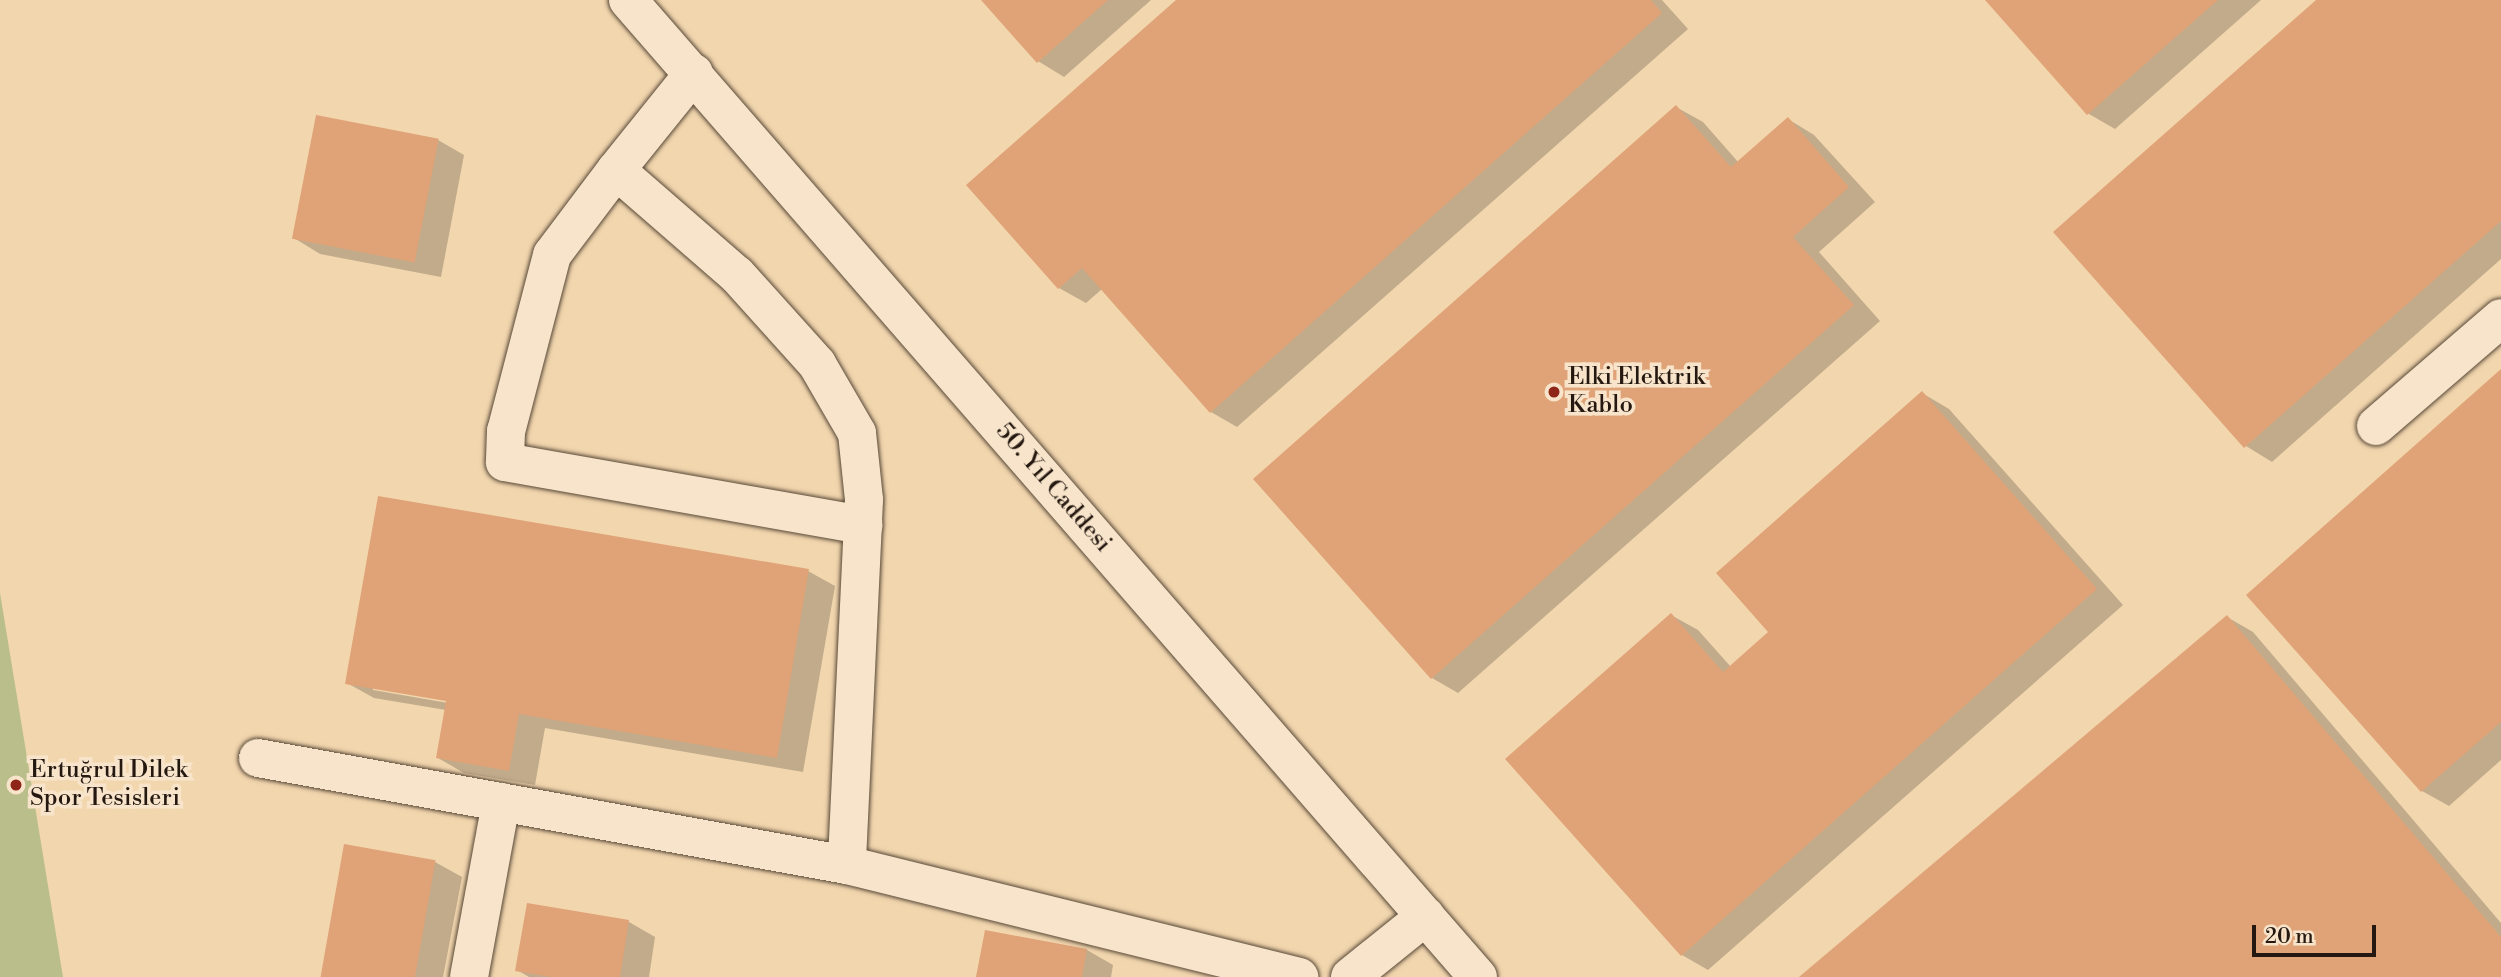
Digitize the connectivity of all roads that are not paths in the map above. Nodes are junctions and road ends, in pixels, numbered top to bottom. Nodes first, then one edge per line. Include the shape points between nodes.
1 (628, 0) edge
2 (694, 73) junction
3 (616, 170) junction
4 (2501, 318) edge
5 (2376, 426) dead end
6 (863, 525) junction
7 (258, 758) dead end
8 (501, 802) junction
9 (847, 865) junction
10 (1426, 916) junction
11 (1281, 975) edge
12 (469, 977) edge
13 (1350, 977) edge
14 (1478, 977) edge

1 - 2 street, 50. Yıl Caddesi
2 - 3 street
2 - 10 street, 50. Yıl Caddesi
3 - 6 street via 737,275 817,364 857,433
3 - 6 street via 552,255 506,431 505,461
4 - 5 street
6 - 9 street
7 - 8 street
8 - 9 street
8 - 12 street
9 - 11 street
10 - 13 street
10 - 14 street, 50. Yıl Caddesi

